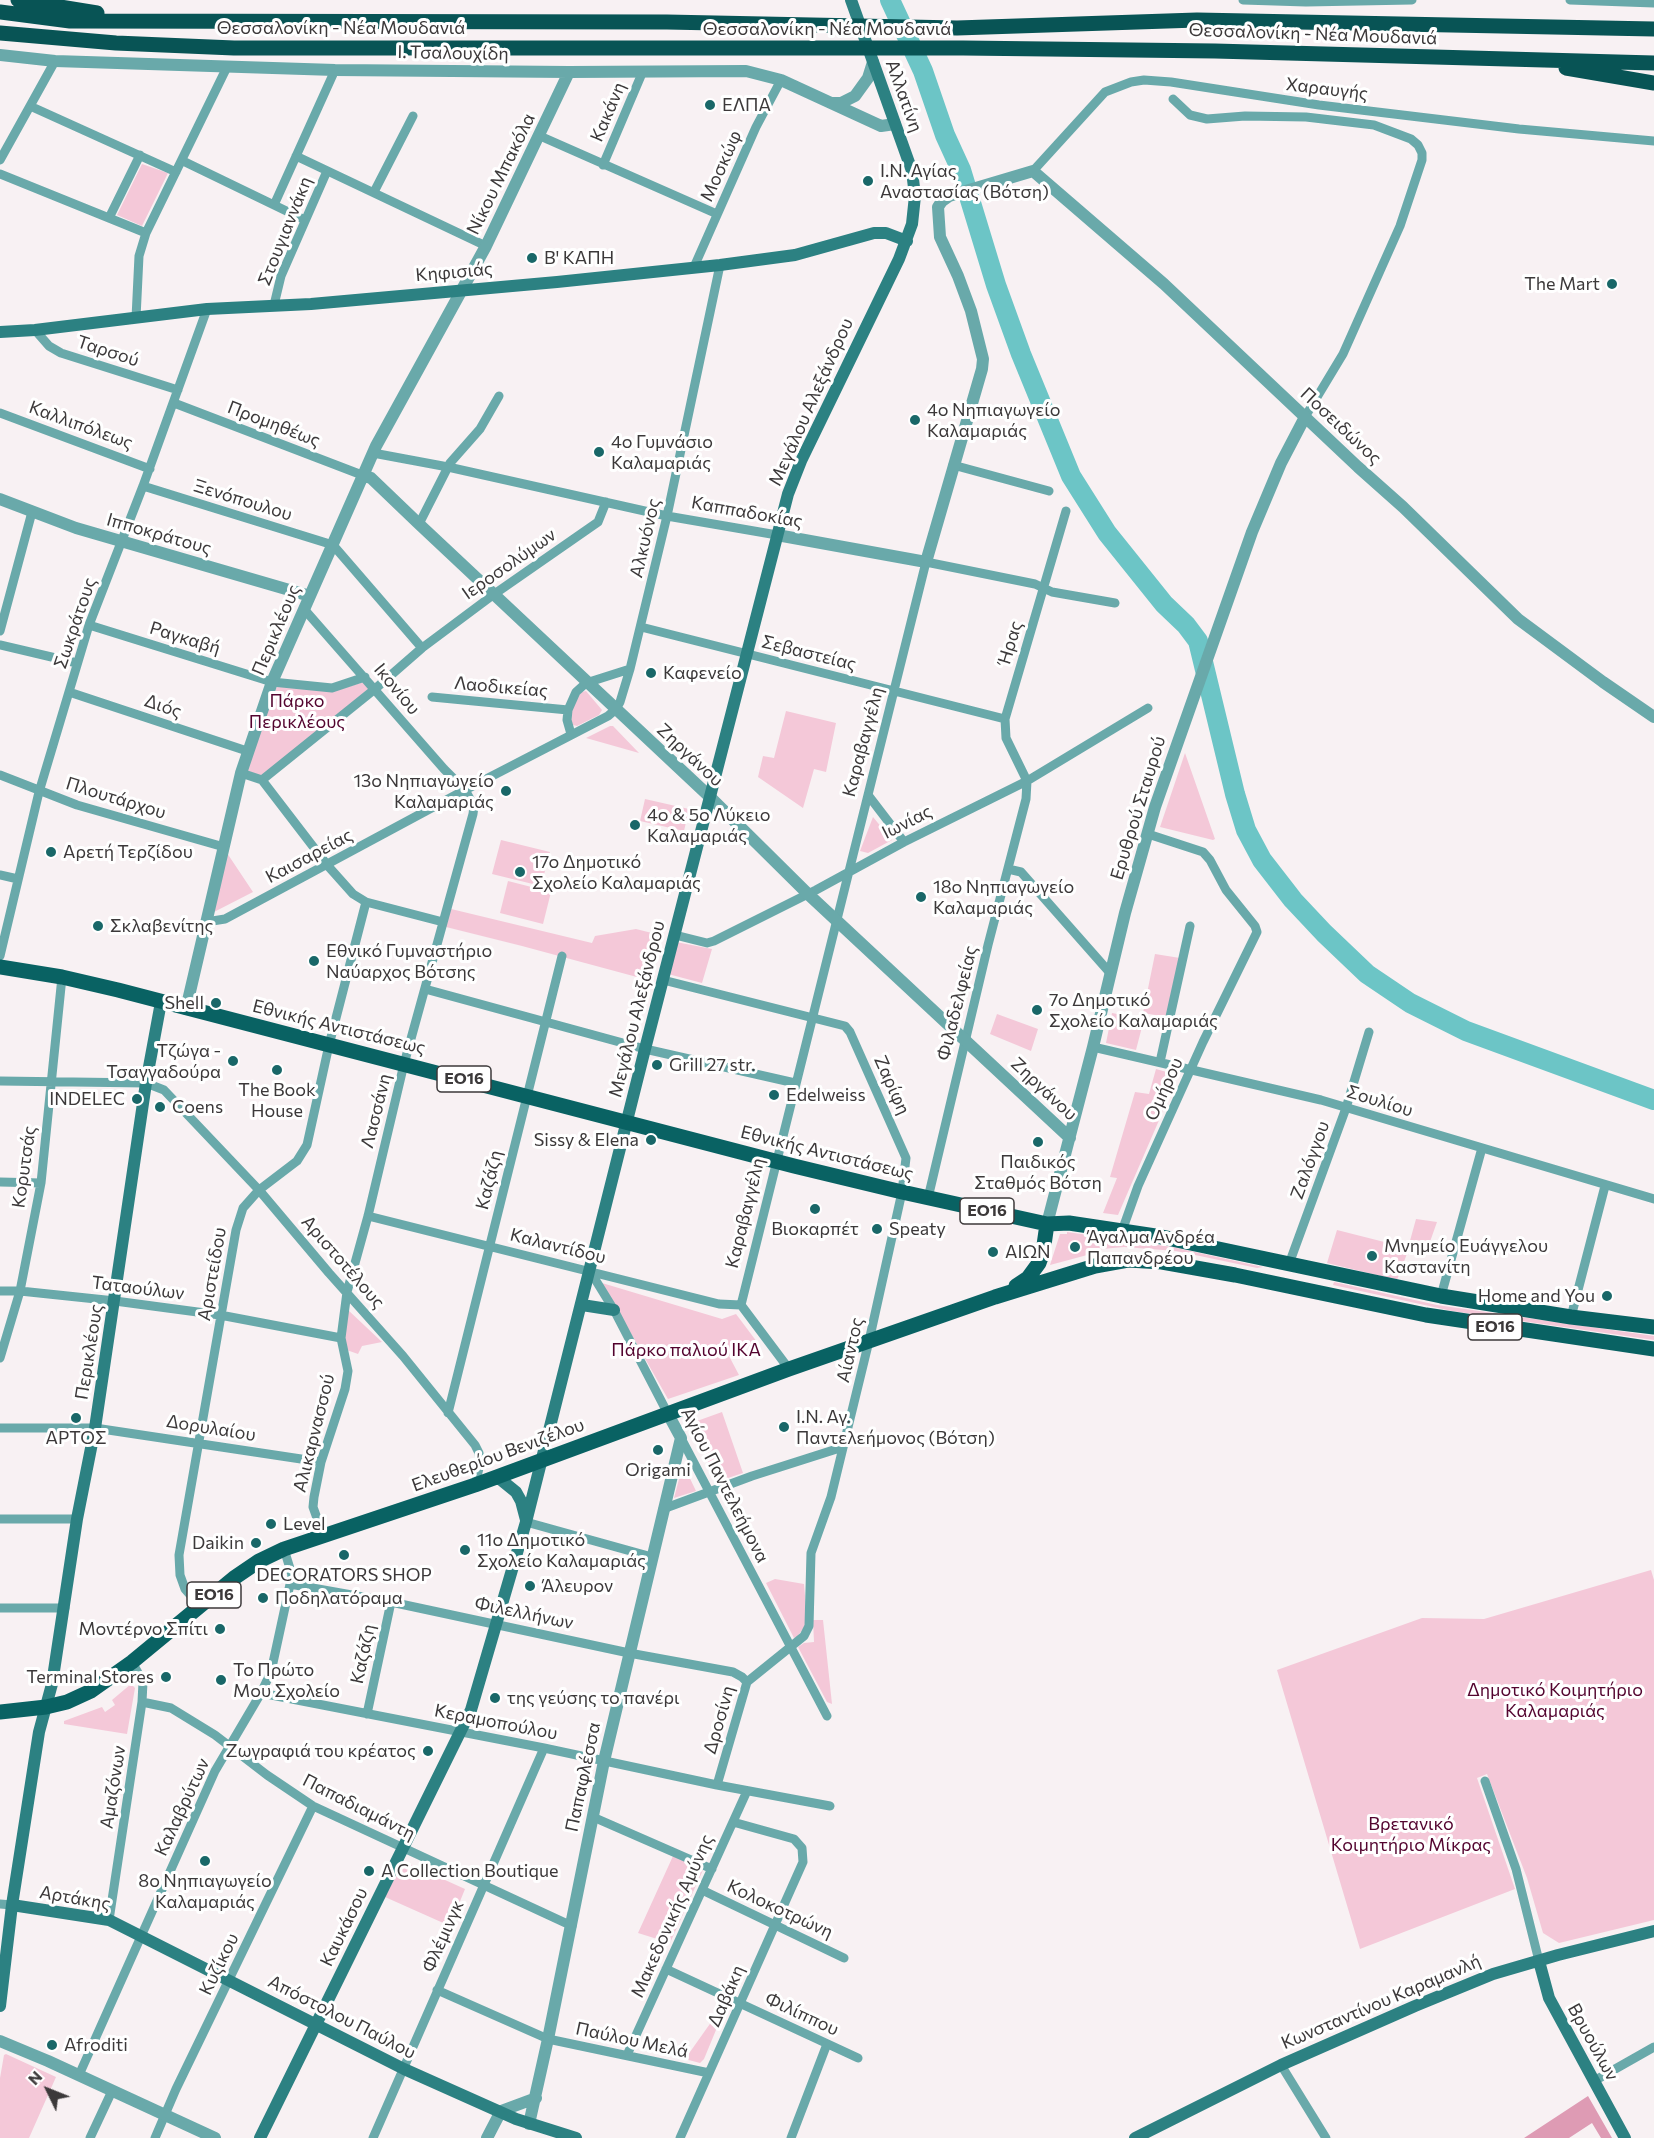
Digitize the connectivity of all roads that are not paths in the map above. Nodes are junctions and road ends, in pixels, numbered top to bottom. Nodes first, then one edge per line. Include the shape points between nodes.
1 (18, 0) edge
2 (851, 0) edge
3 (1243, 0) edge
4 (1412, 0) edge
5 (1570, 0) edge
6 (1654, 3) edge
7 (0, 12) edge
8 (187, 21) junction
9 (1654, 29) edge
10 (0, 33) edge
11 (0, 55) edge
12 (1513, 59) junction
13 (55, 61) junction
14 (873, 62) junction
15 (1654, 63) edge
16 (227, 68) junction
17 (335, 70) junction
18 (643, 71) junction
19 (569, 72) junction
20 (781, 80) junction
21 (1654, 83) edge
22 (1173, 99) dead end
23 (828, 102) junction
24 (30, 106) junction
25 (413, 116) dead end
26 (895, 124) junction
27 (540, 136) junction
28 (1654, 141) edge
29 (140, 155) junction
30 (296, 156) junction
31 (0, 160) edge
32 (183, 161) junction
33 (603, 165) junction
34 (327, 171) junction
35 (1033, 171) junction
36 (176, 172) junction
37 (0, 174) edge
38 (374, 192) junction
39 (274, 205) junction
40 (717, 214) junction
41 (109, 218) junction
42 (305, 220) junction
43 (146, 233) junction
44 (907, 241) junction
45 (486, 246) junction
46 (720, 265) junction
47 (694, 267) junction
48 (462, 289) junction
49 (274, 305) junction
50 (207, 309) junction
51 (136, 318) junction
52 (35, 330) junction
53 (1, 334) edge
54 (178, 390) junction
55 (499, 396) dead end
56 (174, 403) junction
57 (0, 413) edge
58 (1305, 417) junction
59 (373, 453) junction
60 (953, 465) junction
61 (447, 467) junction
62 (150, 468) junction
63 (362, 475) junction
64 (143, 486) junction
65 (1049, 491) dead end
66 (0, 499) edge
67 (606, 502) junction
68 (1066, 511) dead end
69 (32, 512) junction
70 (667, 516) junction
71 (419, 524) junction
72 (777, 535) junction
73 (122, 542) junction
74 (333, 544) junction
75 (926, 562) junction
76 (1044, 588) junction
77 (493, 595) junction
78 (310, 596) junction
79 (1115, 603) dead end
80 (304, 609) junction
81 (89, 625) junction
82 (640, 627) junction
83 (0, 632) edge
84 (0, 645) edge
85 (422, 648) junction
86 (747, 654) junction
87 (77, 663) junction
88 (630, 669) junction
89 (365, 677) junction
90 (272, 682) junction
91 (586, 683) junction
92 (375, 689) junction
93 (895, 691) junction
94 (69, 692) junction
95 (432, 697) dead end
96 (1148, 708) dead end
97 (568, 710) junction
98 (615, 710) junction
99 (1654, 717) edge
100 (1005, 719) junction
101 (571, 734) junction
102 (247, 751) junction
103 (241, 773) junction
104 (0, 775) edge
105 (262, 780) junction
106 (1027, 781) junction
107 (465, 790) junction
108 (39, 792) junction
109 (868, 795) junction
110 (710, 797) junction
111 (1148, 834) junction
112 (904, 842) junction
113 (224, 847) junction
114 (328, 866) junction
115 (1008, 869) junction
116 (849, 871) junction
117 (0, 875) edge
118 (18, 879) junction
119 (808, 894) junction
120 (366, 902) junction
121 (837, 920) junction
122 (206, 922) junction
123 (443, 922) junction
124 (1190, 926) dead end
125 (675, 935) junction
126 (0, 956) edge
127 (562, 956) dead end
128 (0, 967) edge
129 (1111, 974) junction
130 (62, 977) junction
131 (663, 980) junction
132 (425, 989) junction
133 (161, 1002) junction
134 (186, 1009) junction
135 (813, 1017) junction
136 (544, 1022) junction
137 (1369, 1032) dead end
138 (965, 1040) junction
139 (329, 1045) junction
140 (1093, 1047) junction
141 (645, 1049) junction
142 (1160, 1062) junction
143 (404, 1064) junction
144 (1191, 1070) junction
145 (0, 1081) edge
146 (51, 1081) junction
147 (146, 1083) junction
148 (795, 1083) junction
149 (527, 1095) junction
150 (1346, 1108) junction
151 (627, 1122) junction
152 (1070, 1138) junction
153 (1482, 1148) junction
154 (776, 1161) junction
155 (0, 1182) edge
156 (41, 1183) junction
157 (1605, 1186) junction
158 (259, 1190) junction
159 (902, 1192) junction
160 (928, 1198) junction
161 (1654, 1199) edge
162 (368, 1216) junction
163 (1047, 1224) junction
164 (1122, 1231) junction
165 (490, 1247) junction
166 (1289, 1264) junction
167 (590, 1271) junction
168 (0, 1291) edge
169 (20, 1291) junction
170 (347, 1292) junction
171 (1441, 1296) junction
172 (995, 1298) junction
173 (115, 1301) junction
174 (582, 1305) junction
175 (741, 1305) junction
176 (614, 1310) junction
177 (220, 1315) junction
178 (1571, 1317) junction
179 (1654, 1327) edge
180 (341, 1338) junction
181 (869, 1341) junction
182 (1654, 1349) edge
183 (0, 1358) edge
184 (789, 1369) junction
185 (448, 1413) junction
186 (668, 1414) junction
187 (0, 1428) edge
188 (95, 1428) junction
189 (681, 1438) junction
190 (200, 1442) junction
191 (843, 1447) junction
192 (542, 1461) junction
193 (321, 1462) junction
194 (492, 1479) junction
195 (475, 1485) junction
196 (710, 1492) junction
197 (663, 1509) junction
198 (0, 1519) edge
199 (77, 1519) junction
200 (526, 1522) junction
201 (323, 1535) junction
202 (284, 1549) junction
203 (652, 1557) junction
204 (290, 1584) junction
205 (391, 1602) junction
206 (200, 1606) junction
207 (0, 1608) edge
208 (65, 1608) junction
209 (497, 1624) junction
210 (790, 1648) junction
211 (628, 1653) junction
212 (132, 1662) junction
213 (747, 1682) junction
214 (261, 1693) junction
215 (142, 1702) junction
216 (46, 1707) junction
217 (367, 1714) junction
218 (1, 1715) edge
219 (827, 1716) dead end
220 (462, 1732) junction
221 (229, 1747) junction
222 (544, 1748) junction
223 (604, 1761) junction
224 (1485, 1781) dead end
225 (717, 1785) junction
226 (747, 1791) junction
227 (313, 1806) junction
228 (830, 1806) dead end
229 (593, 1817) junction
230 (734, 1821) junction
231 (402, 1848) junction
232 (712, 1869) junction
233 (483, 1886) junction
234 (702, 1890) junction
235 (6, 1905) edge
236 (109, 1920) junction
237 (572, 1926) junction
238 (775, 1926) junction
239 (1654, 1931) edge
240 (141, 1936) junction
241 (844, 1958) dead end
242 (1539, 1960) junction
243 (666, 1969) junction
244 (229, 1981) junction
245 (437, 1990) junction
246 (740, 2004) junction
247 (0, 2006) edge
248 (316, 2024) junction
249 (548, 2039) junction
250 (0, 2041) edge
251 (827, 2044) junction
252 (1654, 2047) edge
253 (627, 2055) junction
254 (858, 2058) dead end
255 (1281, 2065) junction
256 (404, 2069) junction
257 (709, 2073) junction
258 (79, 2075) junction
259 (1594, 2081) junction
260 (112, 2091) junction
261 (536, 2098) junction
262 (500, 2112) junction
263 (164, 2115) junction
264 (529, 2124) junction
265 (90, 2138) edge
266 (155, 2138) edge
267 (214, 2138) edge
268 (260, 2138) edge
269 (373, 2138) edge
270 (487, 2138) edge
271 (576, 2138) edge
272 (680, 2138) edge
273 (791, 2138) edge
274 (1135, 2138) edge
275 (1326, 2138) edge
276 (1625, 2138) edge

1 - 8 highway via 100,14
2 - 14 main road, Αλλατίνη
3 - 4 street
5 - 6 street
7 - 8 highway, Θεσσαλονίκη - Νέα Μουδανιά via 70,21
8 - 9 highway, Θεσσαλονίκη - Νέα Μουδανιά via 667,22 957,28 1197,20
10 - 12 highway, Θεσσαλονίκη - Νέα Μουδανιά via 116,44 234,48 963,48
11 - 13 street, Ι. Τσαλουχίδη
12 - 15 highway, Θεσσαλονίκη - Νέα Μουδανιά
12 - 21 highway
13 - 16 street, Ι. Τσαλουχίδη
13 - 24 street
14 - 23 street via 868,78 855,96 842,103
14 - 26 main road, Αλλατίνη
16 - 17 street, Ι. Τσαλουχίδη
16 - 32 street
17 - 19 street, Ι. Τσαλουχίδη
17 - 30 street
18 - 19 street, Ι. Τσαλουχίδη
18 - 20 street, Ι. Τσαλουχίδη via 746,71
18 - 33 street, Κακάνη
19 - 27 street, Νίκου Μπακόλα
20 - 23 street, Ι. Τσαλουχίδη
20 - 40 street, Μοσκώφ
22 - 58 street via 1197,117 1306,117 1374,125 1411,139 1422,153 1400,226 1343,354
23 - 26 street, Ι. Τσαλουχίδη via 881,126
24 - 29 street
24 - 31 street
25 - 38 street
26 - 44 main road, Αλλατίνη via 915,184
27 - 33 street
27 - 45 street, Νίκου Μπακόλα
28 - 35 street, Χαραυγής via 1519,129 1144,80 1105,92
29 - 36 street
29 - 41 street
30 - 34 street
30 - 39 street
32 - 36 street
32 - 39 street
33 - 40 street
34 - 38 street
34 - 42 street, Στουγιαννάκη
35 - 58 street, Ποσειδώνος via 1164,284
35 - 60 street, Καραβαγγέλη via 949,196 938,207 940,237 971,311 982,359
36 - 43 street
37 - 41 street
38 - 45 street
39 - 42 street
40 - 47 street, Μοσκώφ
41 - 43 street
42 - 49 street, Στουγιαννάκη via 281,276
43 - 51 street via 139,256
44 - 46 main road, Κηφισιάς via 874,233 795,255
44 - 72 main road, Μεγάλου Αλεξάνδρου via 801,461
45 - 48 street, Νίκου Μπακόλα
46 - 47 main road, Κηφισιάς
46 - 70 street, Αλκυόνος
47 - 48 main road, Κηφισιάς
48 - 49 main road, Κηφισιάς
48 - 59 street, Περικλέους
49 - 50 main road, Κηφισιάς
50 - 51 main road, Κηφισιάς
50 - 54 street, Σωκράτους
51 - 52 main road, Κηφισιάς
52 - 53 main road, Κηφισιάς
52 - 54 street, Ταρσού via 61,353
54 - 56 street, Σωκράτους
55 - 61 street via 480,429
56 - 62 street, Σωκράτους
56 - 63 street, Προμηθέως
57 - 62 street, Καλλιπόλεως
58 - 99 street, Ποσειδώνος via 1518,619
58 - 111 street, Ερυθρού Σταυρού via 1276,474 1234,579
59 - 61 street, Καππαδοκίας
59 - 63 street, Περικλέους
60 - 65 street
60 - 75 street, Καραβαγγέλη
61 - 67 street, Καππαδοκίας
61 - 71 street
62 - 64 street, Σωκράτους
63 - 71 street, Ζηργάνου via 371,478
63 - 74 street, Περικλέους
64 - 73 street, Σωκράτους
64 - 74 street, Ξενόπουλου
66 - 69 street, Ιπποκράτους
67 - 70 street, Καππαδοκίας
67 - 77 street, Ιεροσολύμων via 598,522
68 - 76 street, Ήρας
69 - 73 street, Ιπποκράτους
69 - 83 street
70 - 72 street, Καππαδοκίας
70 - 82 street, Αλκυόνος
71 - 77 street, Ζηργάνου
72 - 75 street, Καππαδοκίας
72 - 86 main road, Μεγάλου Αλεξάνδρου
73 - 78 street, Ιπποκράτους
73 - 81 street, Σωκράτους
74 - 78 street, Περικλέους
74 - 85 street
75 - 76 street, Καππαδοκίας
75 - 93 street, Καραβαγγέλη
76 - 79 street, Καππαδοκίας
76 - 100 street, Ήρας
77 - 85 street, Ιεροσολύμων
77 - 91 street, Ζηργάνου
78 - 80 street, Περικλέους
80 - 89 street, Ικονίου
80 - 90 street, Περικλέους
81 - 87 street, Σωκράτους
81 - 90 street, Ραγκαβή
82 - 86 street, Σεβαστείας
82 - 88 street, Αλκυόνος
84 - 87 street
85 - 92 street, Ιεροσολύμων
86 - 93 street, Σεβαστείας
86 - 110 main road, Μεγάλου Αλεξάνδρου
87 - 94 street, Σωκράτους
88 - 91 street
88 - 98 street, Αλκυόνος
89 - 90 street, Ραγκαβή via 332,688
89 - 92 street, Ικονίου
90 - 102 street, Περικλέους
91 - 97 street via 576,692
91 - 98 street, Ζηργάνου
92 - 105 street
92 - 107 street, Ικονίου
93 - 100 street, Σεβαστείας
93 - 109 street, Καραβαγγέλη
94 - 102 street, Διός
94 - 108 street, Σωκράτους
95 - 97 street, Λαοδικείας
96 - 106 street, Ιωνίας
97 - 101 street
98 - 101 street, Καισαρείας
98 - 110 street, Ζηργάνου
100 - 106 street, Ήρας via 1006,738
101 - 107 street, Καισαρείας
102 - 103 street, Περικλέους
103 - 105 street
103 - 113 street, Περικλέους
104 - 108 street, Πλουτάρχου
105 - 114 street
106 - 112 street, Ιωνίας
106 - 115 street, Φιλαδελφείας via 1025,806
107 - 114 street, Καισαρείας
107 - 123 street, Λασσάνη via 472,801 473,814
108 - 113 street, Πλουτάρχου
108 - 118 street, Σωκράτους
109 - 112 street
109 - 116 street, Καραβαγγέλη
110 - 119 street, Ζηργάνου
110 - 125 main road, Μεγάλου Αλεξάνδρου
111 - 129 street, Ερυθρού Σταυρού
111 - 144 street, Ομήρου via 1203,852 1257,932
112 - 116 street, Ιωνίας
113 - 122 street, Περικλέους
114 - 120 street via 348,890
114 - 122 street, Καισαρείας via 225,919
115 - 129 street via 1021,872
115 - 138 street, Φιλαδελφείας
116 - 119 street, Ιωνίας
116 - 121 street, Καραβαγγέλη
117 - 118 street
118 - 126 street, Σωκράτους
119 - 121 street, Ζηργάνου
119 - 125 street, Ιωνίας via 707,943
120 - 123 street
120 - 139 street, Αριστείδου
121 - 135 street, Καραβαγγέλη
121 - 138 street, Ζηργάνου
122 - 134 street, Περικλέους
123 - 132 street, Λασσάνη
124 - 142 street
125 - 131 main road, Μεγάλου Αλεξάνδρου
127 - 136 street, Καζάζη
128 - 130 main road, Εθνικής Αντιστάσεως / ΕΟ16
129 - 140 street, Ερυθρού Σταυρού
130 - 133 main road, Εθνικής Αντιστάσεως / ΕΟ16
130 - 146 street, Κορυτσάς
131 - 135 street, Ζαρίφη
131 - 141 main road, Μεγάλου Αλεξάνδρου
132 - 136 street
132 - 143 street, Λασσάνη
133 - 134 main road, Εθνικής Αντιστάσεως / ΕΟ16
133 - 147 main road, Περικλέους
134 - 139 main road, Εθνικής Αντιστάσεως / ΕΟ16
135 - 148 street, Καραβαγγέλη
135 - 159 street, Ζαρίφη via 845,1026 850,1032 906,1158
136 - 141 street
136 - 149 street, Καζάζη
137 - 150 street, Ζαλόγγου
138 - 152 street, Ζηργάνου
138 - 160 street, Φιλαδελφείας
139 - 143 main road, Εθνικής Αντιστάσεως / ΕΟ16
139 - 158 street, Αριστείδου via 305,1151
140 - 142 street, Σουλίου
140 - 152 street, Ερυθρού Σταυρού
141 - 148 street
141 - 151 main road, Μεγάλου Αλεξάνδρου
142 - 144 street, Σουλίου
143 - 149 main road, Εθνικής Αντιστάσεως / ΕΟ16
143 - 162 street, Λασσάνη
144 - 150 street, Σουλίου
144 - 164 street, Ομήρου via 1138,1186
145 - 146 street
146 - 147 street
146 - 156 street, Κορυτσάς
147 - 158 street, Αριστοτέλους via 164,1090
147 - 173 main road, Περικλέους
148 - 154 street, Καραβαγγέλη
149 - 151 main road, Εθνικής Αντιστάσεως / ΕΟ16
149 - 165 street, Καζάζη
150 - 153 street, Σουλίου
150 - 166 street, Ζαλόγγου
151 - 154 main road, Εθνικής Αντιστάσεως / ΕΟ16
151 - 167 main road, Μεγάλου Αλεξάνδρου
152 - 163 street, Ερυθρού Σταυρού
153 - 157 street, Σουλίου
153 - 171 street
154 - 159 main road, Εθνικής Αντιστάσεως / ΕΟ16
154 - 175 street, Καραβαγγέλη
155 - 156 street
156 - 169 street, Κορυτσάς
157 - 161 street, Σουλίου
157 - 178 street
158 - 170 street, Αριστοτέλους
158 - 177 street, Αριστείδου via 239,1217
159 - 160 main road, Εθνικής Αντιστάσεως / ΕΟ16
159 - 181 street, Αίαντος
160 - 163 main road, Εθνικής Αντιστάσεως / ΕΟ16
162 - 165 street, Καλαντίδου
162 - 170 street, Λασσάνη
163 - 164 main road, Εθνικής Αντιστάσεως / ΕΟ16 via 1069,1223
163 - 172 main road via 1036,1268 1022,1282
164 - 166 main road, Εθνικής Αντιστάσεως / ΕΟ16
165 - 167 street, Καλαντίδου
165 - 185 street, Καζάζη
166 - 171 main road, Εθνικής Αντιστάσεως / ΕΟ16
167 - 174 main road, Μεγάλου Αλεξάνδρου
167 - 175 street, Καλαντίδου via 719,1304
167 - 176 street, Αγίου Παντελεήμονα
168 - 169 street, Ταταούλων
169 - 173 street, Ταταούλων
169 - 183 street, Κορυτσάς
170 - 180 street, Λασσάνη
170 - 185 street, Αριστοτέλους
171 - 178 main road, Εθνικής Αντιστάσεως / ΕΟ16
172 - 181 main road, Ελευθερίου Βενιζέλου / ΕΟ16
172 - 182 main road, ΕΟ16 via 1095,1266 1144,1260 1450,1320
173 - 177 street, Ταταούλων
173 - 188 main road, Περικλέους
174 - 176 main road
174 - 192 main road, Μεγάλου Αλεξάνδρου
175 - 184 street
176 - 186 street, Αγίου Παντελεήμονα
177 - 180 street, Ταταούλων
177 - 190 street, Αριστείδου
178 - 179 main road, Εθνικής Αντιστάσεως / ΕΟ16
180 - 193 street, Αλικαρνασσού via 348,1371
181 - 184 main road, Ελευθερίου Βενιζέλου / ΕΟ16
181 - 191 street, Αίαντος
184 - 186 main road, Ελευθερίου Βενιζέλου / ΕΟ16
185 - 195 street, Αριστοτέλους via 479,1452
186 - 189 street, Αγίου Παντελεήμονα
186 - 192 main road, Ελευθερίου Βενιζέλου / ΕΟ16
187 - 188 street, Δορυλαίου
188 - 190 street, Δορυλαίου
188 - 199 main road, Περικλέους
189 - 196 street, Αγίου Παντελεήμονα
189 - 197 street, Παπαφλέσσα
190 - 193 street, Δορυλαίου
190 - 206 street, Αριστείδου via 179,1556 185,1589
191 - 196 street
191 - 210 street, Αίαντος via 827,1511 811,1553 809,1626
192 - 194 main road, Ελευθερίου Βενιζέλου / ΕΟ16
192 - 200 main road, Μεγάλου Αλεξάνδρου
193 - 201 street, Αλικαρνασσού via 314,1507
194 - 195 main road, Ελευθερίου Βενιζέλου / ΕΟ16
194 - 200 main road via 500,1479 516,1492
195 - 201 main road, Ελευθερίου Βενιζέλου / ΕΟ16
196 - 197 street
196 - 210 street, Αγίου Παντελεήμονα
197 - 203 street, Παπαφλέσσα
198 - 199 street
199 - 208 main road, Περικλέους
200 - 203 street
200 - 209 main road, Μεγάλου Αλεξάνδρου
201 - 202 main road, Ελευθερίου Βενιζέλου / ΕΟ16
202 - 204 street, Καλαβρύτων via 291,1570
202 - 206 main road, Ελευθερίου Βενιζέλου / ΕΟ16 via 251,1566
203 - 211 street, Παπαφλέσσα
204 - 205 street, Φιλελλήνων
204 - 214 street, Καλαβρύτων via 274,1660
205 - 209 street, Φιλελλήνων
205 - 217 street, Καζάζη
206 - 212 main road, Ελευθερίου Βενιζέλου / ΕΟ16
207 - 208 street
208 - 216 main road, Περικλέους
209 - 211 street, Φιλελλήνων
209 - 220 main road, Μεγάλου Αλεξάνδρου
210 - 213 street, Δροσίνη
210 - 219 street, Αγίου Παντελεήμονα
211 - 213 street, Φιλελλήνων via 733,1672
211 - 223 street, Παπαφλέσσα
212 - 215 street, Αμαζόνων via 143,1682
212 - 216 main road, Ελευθερίου Βενιζέλου / ΕΟ16 via 92,1690
213 - 225 street, Δροσίνη
214 - 217 street, Κεραμοπούλου
214 - 221 street, Καλαβρύτων
215 - 221 street, Παπαδιαμάντη via 171,1708
215 - 236 street, Αμαζόνων
216 - 218 main road, ΕΟ16
216 - 235 main road, Περικλέους
217 - 220 street, Κεραμοπούλου
220 - 222 street, Κεραμοπούλου
220 - 231 main road, Καυκάσου
221 - 227 street, Παπαδιαμάντη
221 - 240 street, Καλαβρύτων
222 - 223 street, Κεραμοπούλου
222 - 233 street, Φλέμινγκ
223 - 225 street, Κεραμοπούλου
223 - 229 street, Παπαφλέσσα
224 - 242 street via 1516,1869
225 - 226 street, Κεραμοπούλου
226 - 228 street, Κεραμοπούλου
226 - 230 street, Μακεδονικής Αμύνης
227 - 231 street, Παπαδιαμάντη
227 - 244 street, Κυζίκου
229 - 232 street
229 - 237 street, Παπαφλέσσα
230 - 232 street, Μακεδονικής Αμύνης
230 - 238 street, Δαβάκη via 794,1839 804,1851 802,1867
231 - 233 street, Παπαδιαμάντη
231 - 248 main road, Καυκάσου
232 - 234 street, Μακεδονικής Αμύνης
233 - 237 street, Παπαδιαμάντη
233 - 245 street, Φλέμινγκ
234 - 238 street, Κολοκοτρώνη
234 - 243 street, Μακεδονικής Αμύνης
235 - 236 main road, Αρτάκης
235 - 247 main road, Περικλέους
236 - 240 main road, Αρτάκης
237 - 249 street, Παπαφλέσσα
238 - 241 street, Κολοκοτρώνη
238 - 246 street, Δαβάκη
239 - 242 main road, Κωνσταντίνου Καραμανλή
240 - 244 main road, Απόστολου Παύλου
240 - 258 street, Καλαβρύτων
242 - 255 main road, Κωνσταντίνου Καραμανλή via 1493,1974
242 - 259 main road, Βρυούλων via 1549,1998
243 - 246 street, Φιλίππου
243 - 253 street, Μακεδονικής Αμύνης
244 - 248 main road, Απόστολου Παύλου
244 - 263 street, Κυζίκου
245 - 249 street, Παύλου Μελά
245 - 256 street, Φλέμινγκ
246 - 251 street, Φιλίππου
246 - 257 street, Δαβάκη
248 - 256 main road, Απόστολου Παύλου
248 - 268 main road, Καυκάσου
249 - 253 street, Παύλου Μελά
249 - 261 street, Παπαφλέσσα
250 - 258 street
251 - 254 street, Φιλίππου
251 - 273 street
252 - 259 street
253 - 257 street, Παύλου Μελά
255 - 274 main road, Κωνσταντίνου Καραμανλή
255 - 275 street
256 - 262 main road, Απόστολου Παύλου
256 - 269 street, Φλέμινγκ
257 - 272 street, Δαβάκη
258 - 260 street
259 - 276 main road, Βρυούλων
260 - 263 street
260 - 265 street
261 - 262 street
261 - 264 street, Παπαφλέσσα
262 - 264 main road, Απόστολου Παύλου
262 - 270 street
263 - 266 street, Κυζίκου
263 - 267 street
264 - 271 main road, Απόστολου Παύλου

